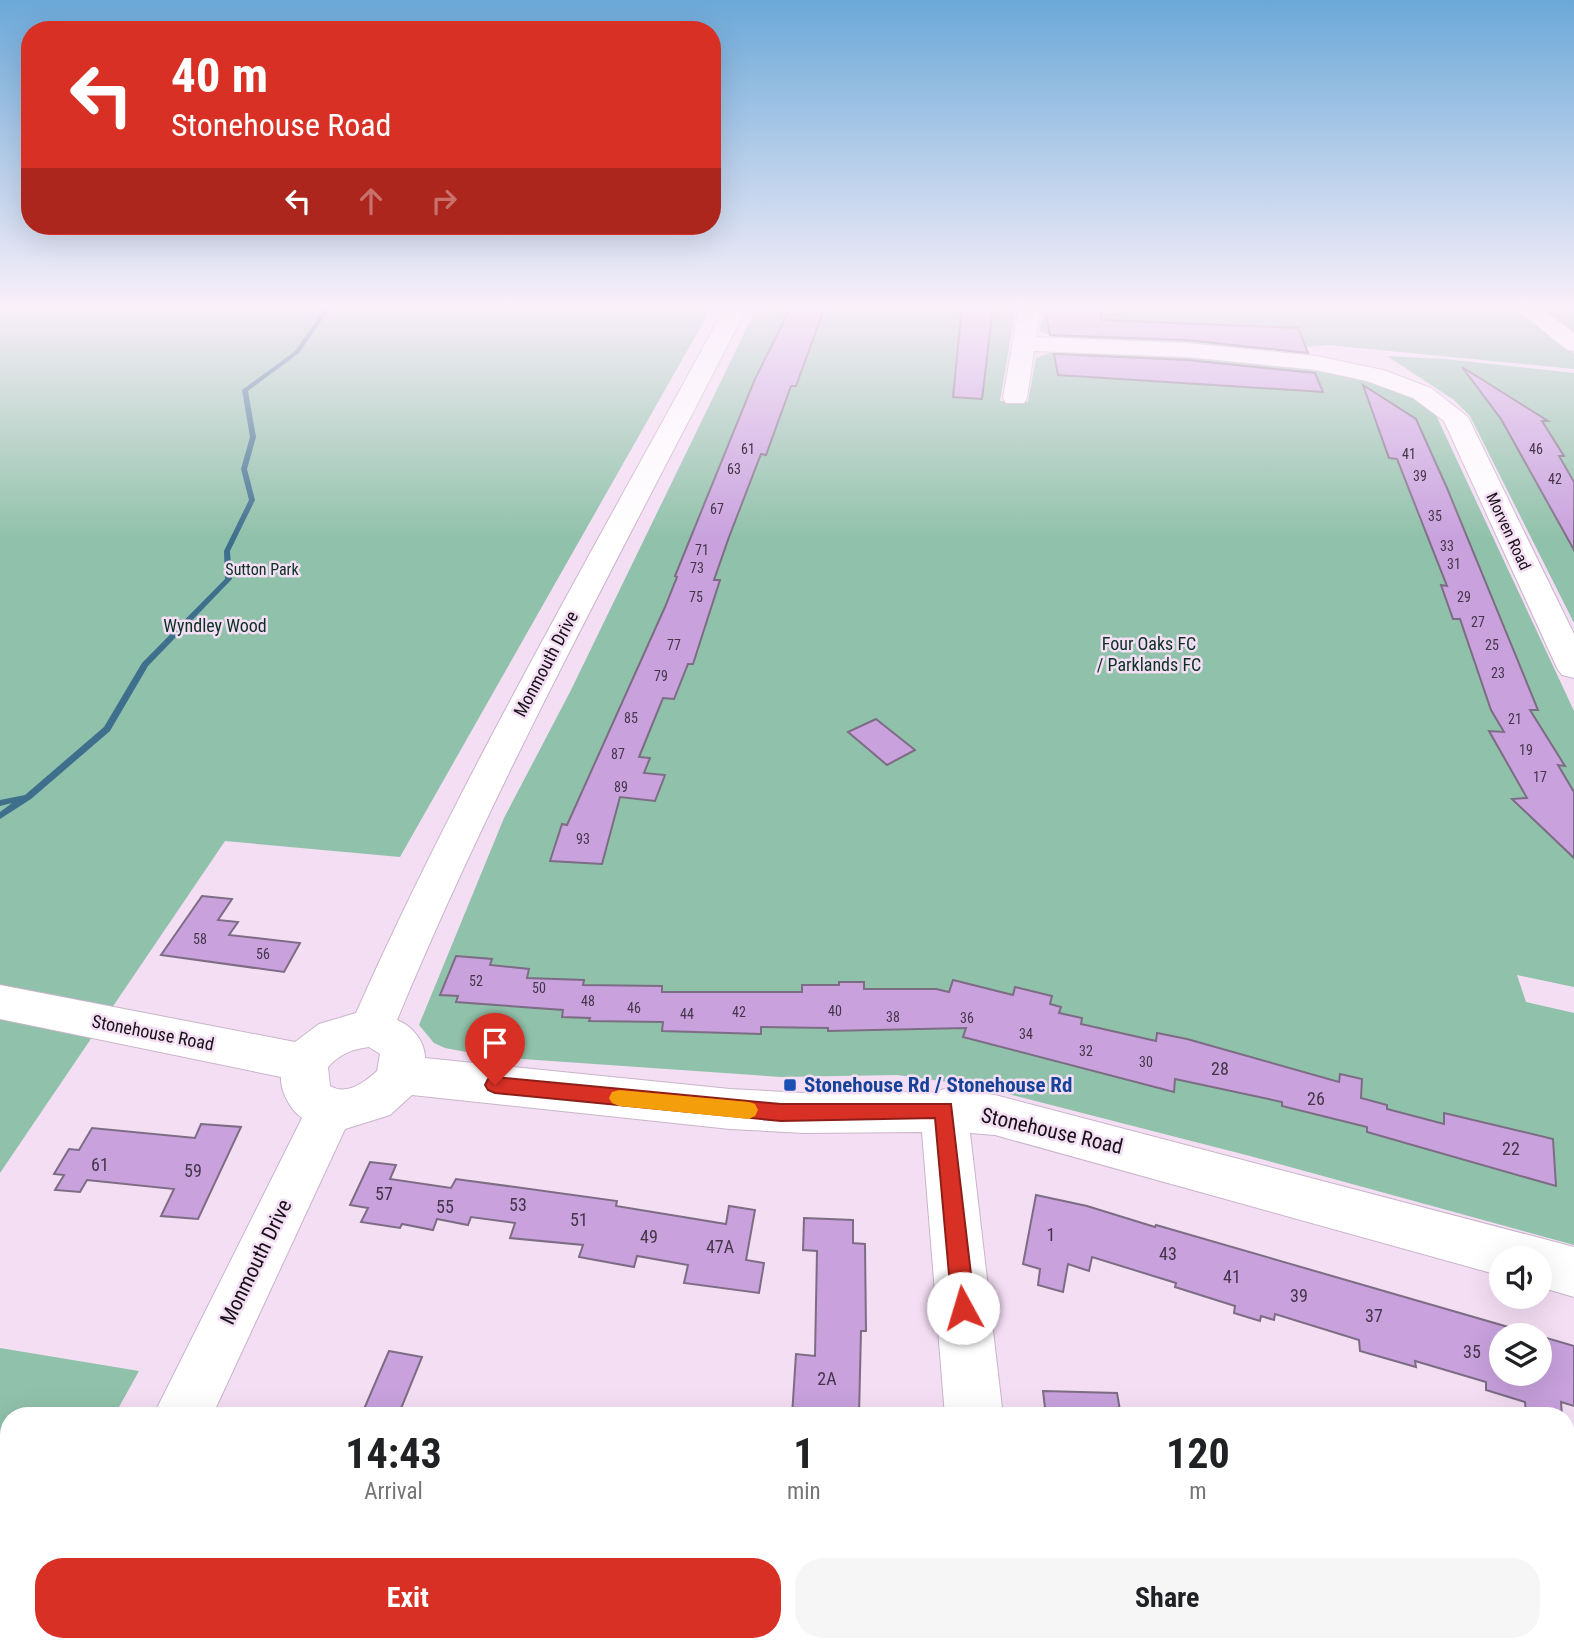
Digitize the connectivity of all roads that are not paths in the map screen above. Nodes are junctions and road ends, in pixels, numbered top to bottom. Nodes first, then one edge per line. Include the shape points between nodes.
1 (695, 384) edge
2 (1017, 384) edge
3 (1398, 384) edge
4 (1015, 398) dead end
5 (1574, 668) edge
6 (0, 1002) edge
7 (371, 1029) junction
8 (307, 1063) junction
9 (400, 1075) junction
10 (331, 1108) junction
11 (944, 1110) junction
12 (1489, 1249) edge
13 (1552, 1266) edge
14 (1574, 1272) edge
15 (186, 1407) edge
16 (973, 1407) edge

1 - 7 street, Monmouth Drive via 505,740 404,947
2 - 4 street
3 - 5 street, Morven Road via 1437,399 1455,417
6 - 8 street, Stonehouse Road
7 - 8 street via 348,1031 329,1040
7 - 9 street via 394,1038 403,1053
8 - 10 street via 304,1086 314,1101
9 - 10 street via 383,1095 357,1108
9 - 11 street, Stonehouse Road via 726,1109
10 - 15 street, Monmouth Drive
11 - 12 street, Stonehouse Road via 1045,1126
11 - 16 street
13 - 14 street

